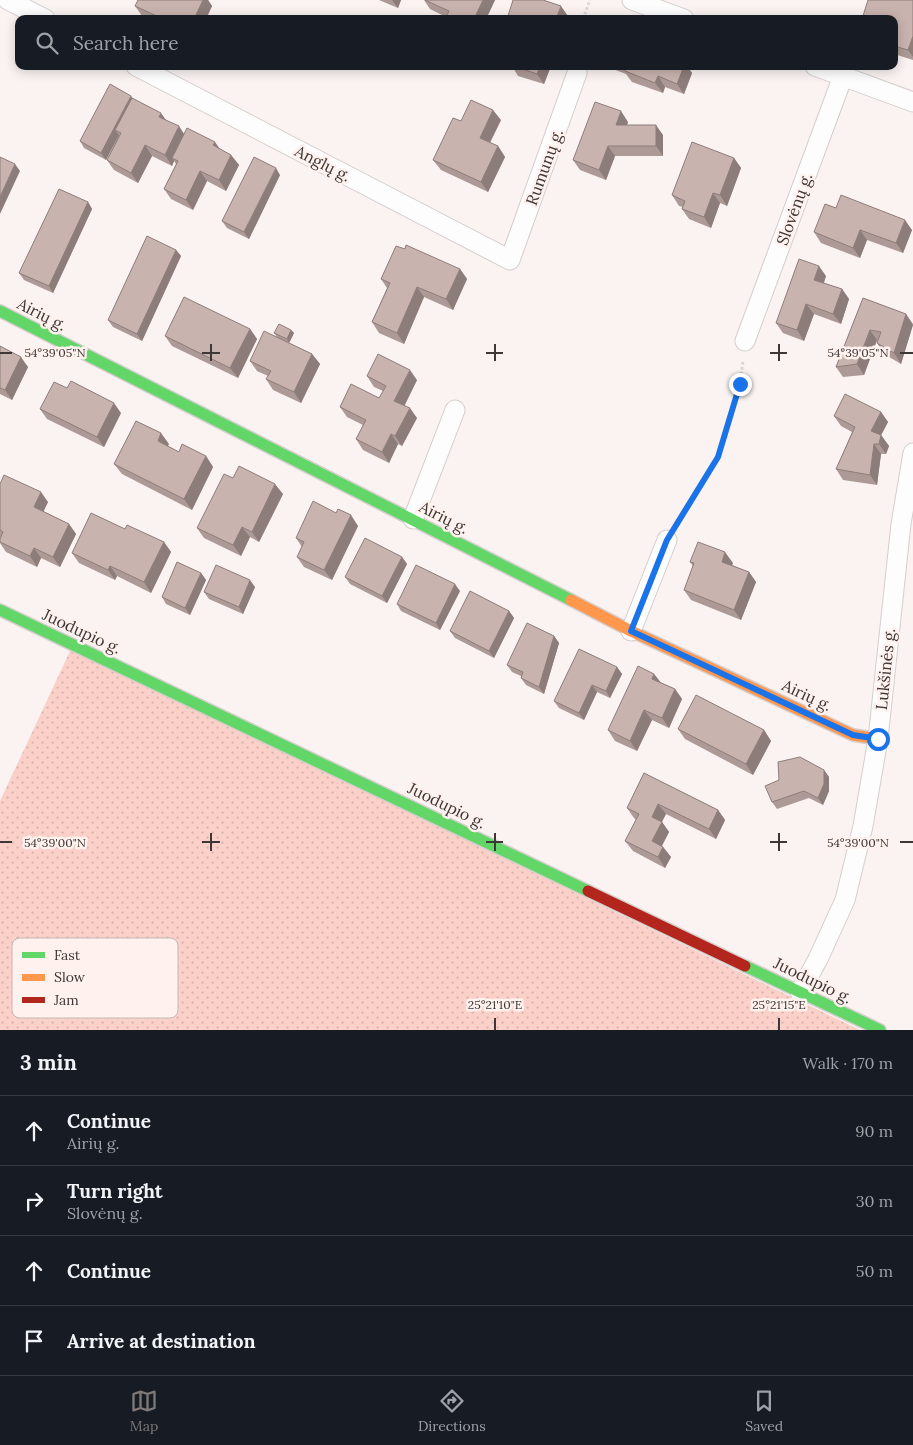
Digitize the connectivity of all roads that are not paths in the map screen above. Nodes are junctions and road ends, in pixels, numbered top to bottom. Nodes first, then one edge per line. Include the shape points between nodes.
1 (8, 0) edge
2 (632, 0) edge
3 (36, 15) edge
4 (673, 15) edge
5 (144, 70) edge
6 (826, 70) edge
7 (577, 73) dead end
8 (843, 76) junction
9 (913, 102) edge
10 (510, 260) joint
11 (0, 311) edge
12 (745, 341) road end
13 (454, 410) dead end
14 (913, 454) edge
15 (413, 519) junction
16 (667, 540) road end
17 (0, 610) edge
18 (631, 631) junction
19 (878, 739) junction
20 (800, 992) junction
21 (880, 1030) edge

1 - 3 street
2 - 4 street
5 - 10 street, Anglų g.
6 - 8 street
7 - 10 street, Rumunų g.
8 - 9 street
8 - 12 street, Slovėnų g.
11 - 15 street, Airių g.
13 - 15 street
14 - 19 street, Lukšinės g. via 901,524
15 - 18 street, Airių g.
16 - 18 street
17 - 20 street, Juodupio g.
18 - 19 street, Airių g. via 853,735
19 - 20 street, Lukšinės g. via 863,826 845,900
20 - 21 street, Juodupio g.

